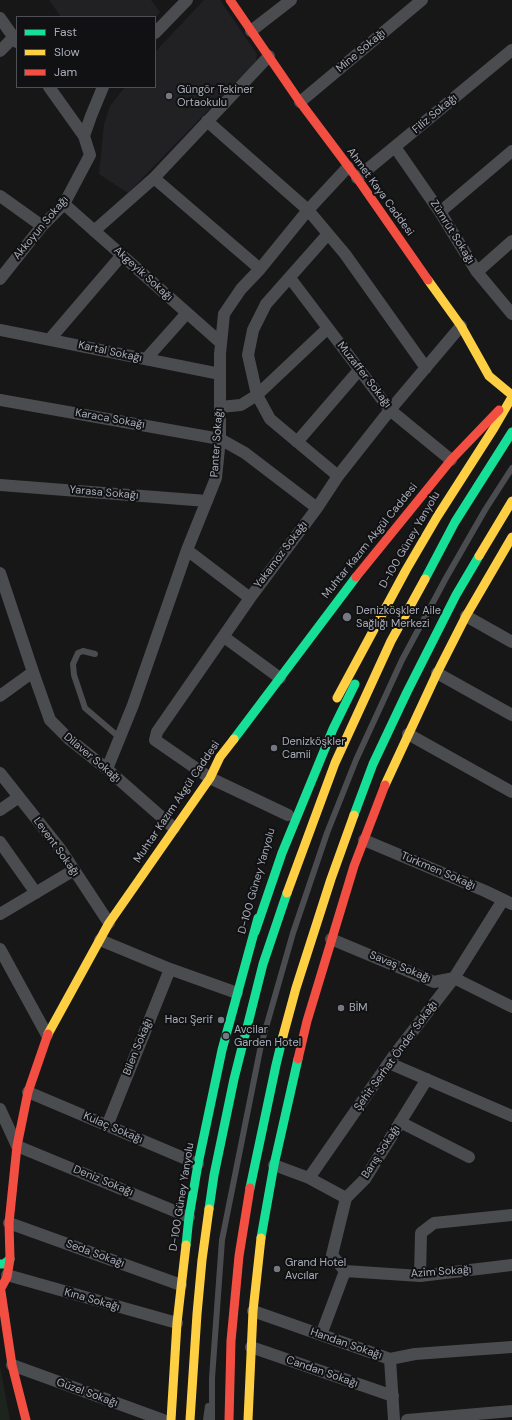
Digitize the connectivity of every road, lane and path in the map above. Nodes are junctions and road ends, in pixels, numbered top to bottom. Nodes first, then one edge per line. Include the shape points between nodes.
1 (187, 0) edge
2 (230, 0) edge
3 (291, 0) edge
4 (422, 0) edge
5 (0, 18) edge
6 (156, 32) edge
7 (251, 32) junction
8 (15, 39) edge
9 (512, 50) edge
10 (0, 51) edge
11 (269, 56) junction
12 (50, 88) edge
13 (103, 88) edge
14 (300, 102) junction
15 (207, 121) junction
16 (84, 136) junction
17 (395, 147) junction
18 (512, 151) edge
19 (348, 167) junction
20 (154, 178) junction
21 (358, 178) junction
22 (0, 196) edge
23 (64, 204) junction
24 (308, 210) junction
25 (440, 212) junction
26 (42, 226) junction
27 (94, 231) junction
28 (328, 234) junction
29 (512, 242) edge
30 (122, 255) junction
31 (260, 269) junction
32 (477, 272) junction
33 (290, 278) junction
34 (0, 279) edge
35 (187, 313) junction
36 (512, 314) edge
37 (461, 326) junction
38 (328, 328) junction
39 (0, 330) edge
40 (50, 339) junction
41 (221, 343) junction
42 (146, 359) junction
43 (426, 368) junction
44 (360, 369) junction
45 (220, 374) junction
46 (257, 395) junction
47 (512, 396) edge
48 (0, 400) edge
49 (220, 407) junction
50 (390, 410) junction
51 (512, 432) edge
52 (220, 439) junction
53 (297, 442) junction
54 (452, 460) junction
55 (512, 468) edge
56 (338, 476) junction
57 (0, 485) edge
58 (207, 501) junction
59 (512, 501) edge
60 (317, 508) junction
61 (455, 522) junction
62 (512, 537) edge
63 (187, 550) junction
64 (425, 559) dead end
65 (0, 573) edge
66 (408, 585) dead end
67 (250, 598) junction
68 (466, 616) junction
69 (224, 637) junction
70 (512, 642) edge
71 (94, 654) dead end
72 (33, 672) junction
73 (437, 673) junction
74 (280, 678) junction
75 (0, 696) edge
76 (512, 715) edge
77 (408, 734) junction
78 (320, 737) dead end
79 (120, 738) junction
80 (107, 770) junction
81 (0, 773) edge
82 (210, 778) junction
83 (512, 792) edge
84 (296, 795) dead end
85 (18, 796) junction
86 (0, 810) edge
87 (288, 816) junction
88 (174, 828) junction
89 (364, 840) junction
90 (0, 842) edge
91 (74, 870) junction
92 (36, 893) junction
93 (507, 902) edge
94 (0, 914) edge
95 (109, 923) junction
96 (255, 932) junction
97 (331, 939) junction
98 (100, 940) junction
99 (0, 950) edge
100 (170, 969) junction
101 (454, 978) junction
102 (237, 994) junction
103 (512, 1007) edge
104 (47, 1035) junction
105 (389, 1063) junction
106 (427, 1079) junction
107 (28, 1092) junction
108 (0, 1109) edge
109 (512, 1116) edge
110 (400, 1122) junction
111 (107, 1126) junction
112 (17, 1146) junction
113 (469, 1157) dead end
114 (198, 1164) junction
115 (274, 1165) junction
116 (309, 1178) junction
117 (346, 1198) junction
118 (512, 1215) edge
119 (189, 1217) junction
120 (9, 1223) junction
121 (10, 1259) junction
122 (0, 1264) edge
123 (512, 1265) edge
124 (345, 1271) junction
125 (420, 1276) junction
126 (3, 1283) edge
127 (181, 1285) junction
128 (2, 1304) edge
129 (254, 1311) junction
130 (177, 1323) junction
131 (321, 1335) junction
132 (251, 1347) junction
133 (512, 1347) edge
134 (390, 1359) junction
135 (12, 1365) junction
136 (212, 1378) junction
137 (393, 1396) junction
138 (512, 1411) edge
139 (26, 1420) edge
140 (163, 1420) edge
141 (171, 1420) edge
142 (190, 1420) edge
143 (206, 1420) edge
144 (212, 1420) edge
145 (229, 1420) edge
146 (248, 1420) edge
147 (394, 1420) edge
148 (407, 1420) edge

1 - 6 street
2 - 7 main road, Ahmet Kaya Caddesi
3 - 7 street
4 - 14 street, Mine Sokağı
5 - 8 street
7 - 11 main road, Ahmet Kaya Caddesi
8 - 10 street
9 - 17 street, Filiz Sokağı
11 - 14 main road, Ahmet Kaya Caddesi
11 - 15 street
12 - 16 street, Akkoyun Sokağı
13 - 16 street
14 - 19 main road, Ahmet Kaya Caddesi
15 - 20 street
15 - 24 street
16 - 23 street, Akkoyun Sokağı via 90,156
17 - 21 street, Filiz Sokağı
17 - 25 street, Zümrüt Sokağı
18 - 25 street
19 - 21 main road, Ahmet Kaya Caddesi
19 - 24 street, Panter Sokağı
20 - 27 street
20 - 31 street
21 - 37 main road, Ahmet Kaya Caddesi
22 - 26 street
23 - 26 street, Akkoyun Sokağı
23 - 27 street, Akgeyik Sokağı
24 - 28 street
24 - 31 street, Panter Sokağı
25 - 32 street, Zümrüt Sokağı
26 - 34 street, Akkoyun Sokağı
27 - 30 street, Akgeyik Sokağı
28 - 33 street
28 - 43 street
29 - 32 street
30 - 35 street, Akgeyik Sokağı
30 - 40 street
31 - 41 street, Panter Sokağı via 241,289 224,314
32 - 36 street, Zümrüt Sokağı
33 - 38 street, Muzaffer Sokağı
33 - 46 street via 266,304 253,330 248,354
35 - 41 street, Akgeyik Sokağı
35 - 42 street
37 - 43 street, Yakamoz Sokağı
37 - 47 main road, Ahmet Kaya Caddesi via 489,376
38 - 44 street, Muzaffer Sokağı
38 - 46 street
39 - 40 street, Kartal Sokağı
40 - 42 street, Kartal Sokağı
41 - 45 street, Panter Sokağı
42 - 45 street, Kartal Sokağı
43 - 50 street, Yakamoz Sokağı
44 - 50 street, Muzaffer Sokağı
44 - 53 street
45 - 49 street, Panter Sokağı
46 - 49 street via 241,405
46 - 53 street via 270,419
47 - 54 main road, Muhtar Kazım Akgül Caddesi
47 - 78 main road, D-100 Güney Yanyolu via 406,570 331,711
48 - 52 street, Karaca Sokağı
49 - 52 street, Panter Sokağı
50 - 54 street, Muzaffer Sokağı
50 - 56 street, Yakamoz Sokağı
51 - 61 main road
52 - 58 street, Panter Sokağı via 216,478
52 - 60 street, Karaca Sokağı via 245,453
53 - 56 street
54 - 74 main road, Muhtar Kazım Akgül Caddesi via 351,583
55 - 136 lane via 450,571 402,660 356,760 327,833 293,933 261,1045 222,1240
56 - 60 street, Yakamoz Sokağı
57 - 58 street, Yarasa Sokağı
58 - 63 street, Panter Sokağı
59 - 145 main road via 456,595 373,764 331,879 296,988 276,1065 248,1197 239,1256 231,1341
60 - 67 street, Yakamoz Sokağı
61 - 64 main road
61 - 142 main road via 391,641 335,763 280,911 264,964 234,1079 214,1175 197,1314
62 - 68 main road via 505,559
63 - 67 street
63 - 79 street, Panter Sokağı
65 - 72 street, Dilaver Sokağı
66 - 96 main road via 333,729 282,853
67 - 69 street, Yakamoz Sokağı
68 - 70 street
68 - 73 main road
69 - 74 street
69 - 82 street, Yakamoz Sokağı via 157,732 155,740
71 - 79 lane via 83,650 78,654 73,664 74,675 85,708
72 - 75 street
72 - 80 street, Dilaver Sokağı via 50,720
73 - 76 street
73 - 77 main road
74 - 82 main road, Muhtar Kazım Akgül Caddesi via 220,757
77 - 83 street
77 - 89 main road
79 - 80 street, Panter Sokağı
80 - 88 street, Dilaver Sokağı
81 - 85 street, Levent Sokağı
82 - 87 street
82 - 88 main road, Muhtar Kazım Akgül Caddesi
84 - 87 main road, D-100 Güney Yanyolu
85 - 86 street
85 - 91 street, Levent Sokağı
87 - 96 main road, D-100 Güney Yanyolu via 271,866
88 - 95 main road, Muhtar Kazım Akgül Caddesi
89 - 93 street, Türkmen Sokağı
89 - 97 main road
90 - 92 street
91 - 92 street
91 - 95 street, Levent Sokağı
92 - 94 street
93 - 101 street, Şehit Serhat Önder Sokağı
95 - 98 main road, Muhtar Kazım Akgül Caddesi
96 - 102 main road, D-100 Güney Yanyolu
97 - 101 street, Savaş Sokağı via 434,982
97 - 115 main road via 307,1020
98 - 100 street
98 - 104 main road, Muhtar Kazım Akgül Caddesi
99 - 104 street
100 - 102 street
100 - 111 street, Bilen Sokağı
101 - 103 street
101 - 105 street, Şehit Serhat Önder Sokağı
102 - 114 main road, D-100 Güney Yanyolu via 222,1050
104 - 107 main road, Muhtar Kazım Akgül Caddesi
105 - 106 street
105 - 116 street, Şehit Serhat Önder Sokağı
106 - 109 street
106 - 110 street, Barış Sokağı
107 - 111 street, Kulaç Sokağı
107 - 112 main road, Muhtar Kazım Akgül Caddesi
108 - 112 street
110 - 113 street
110 - 117 street, Barış Sokağı via 365,1179
111 - 114 street, Kulaç Sokağı
112 - 119 street, Deniz Sokağı
112 - 120 main road, Muhtar Kazım Akgül Caddesi
114 - 119 main road, D-100 Güney Yanyolu
115 - 116 street
115 - 129 main road via 262,1226
116 - 117 street
117 - 124 street via 332,1255
118 - 125 street via 434,1223 421,1233
119 - 127 main road, D-100 Güney Yanyolu
120 - 121 main road, Muhtar Kazım Akgül Caddesi
120 - 127 street, Seda Sokağı
121 - 122 main road
121 - 126 main road, Muhtar Kazım Akgül Caddesi
123 - 125 street, Azim Sokağı
124 - 125 street, Azim Sokağı
124 - 131 street
126 - 128 main road, Muhtar Kazım Akgül Caddesi
126 - 130 street, Kına Sokağı
127 - 130 main road, D-100 Güney Yanyolu
128 - 135 main road, Muhtar Kazım Akgül Caddesi
129 - 131 street, Handan Sokağı
129 - 132 main road
130 - 141 main road, D-100 Güney Yanyolu
131 - 134 street, Handan Sokağı
132 - 137 street, Candan Sokağı
132 - 146 main road
133 - 134 street, Handan Sokağı via 415,1354
134 - 137 street
135 - 139 main road, Muhtar Kazım Akgül Caddesi
135 - 140 street, Güzel Sokağı
136 - 143 lane
136 - 144 lane
137 - 147 street
138 - 148 street

